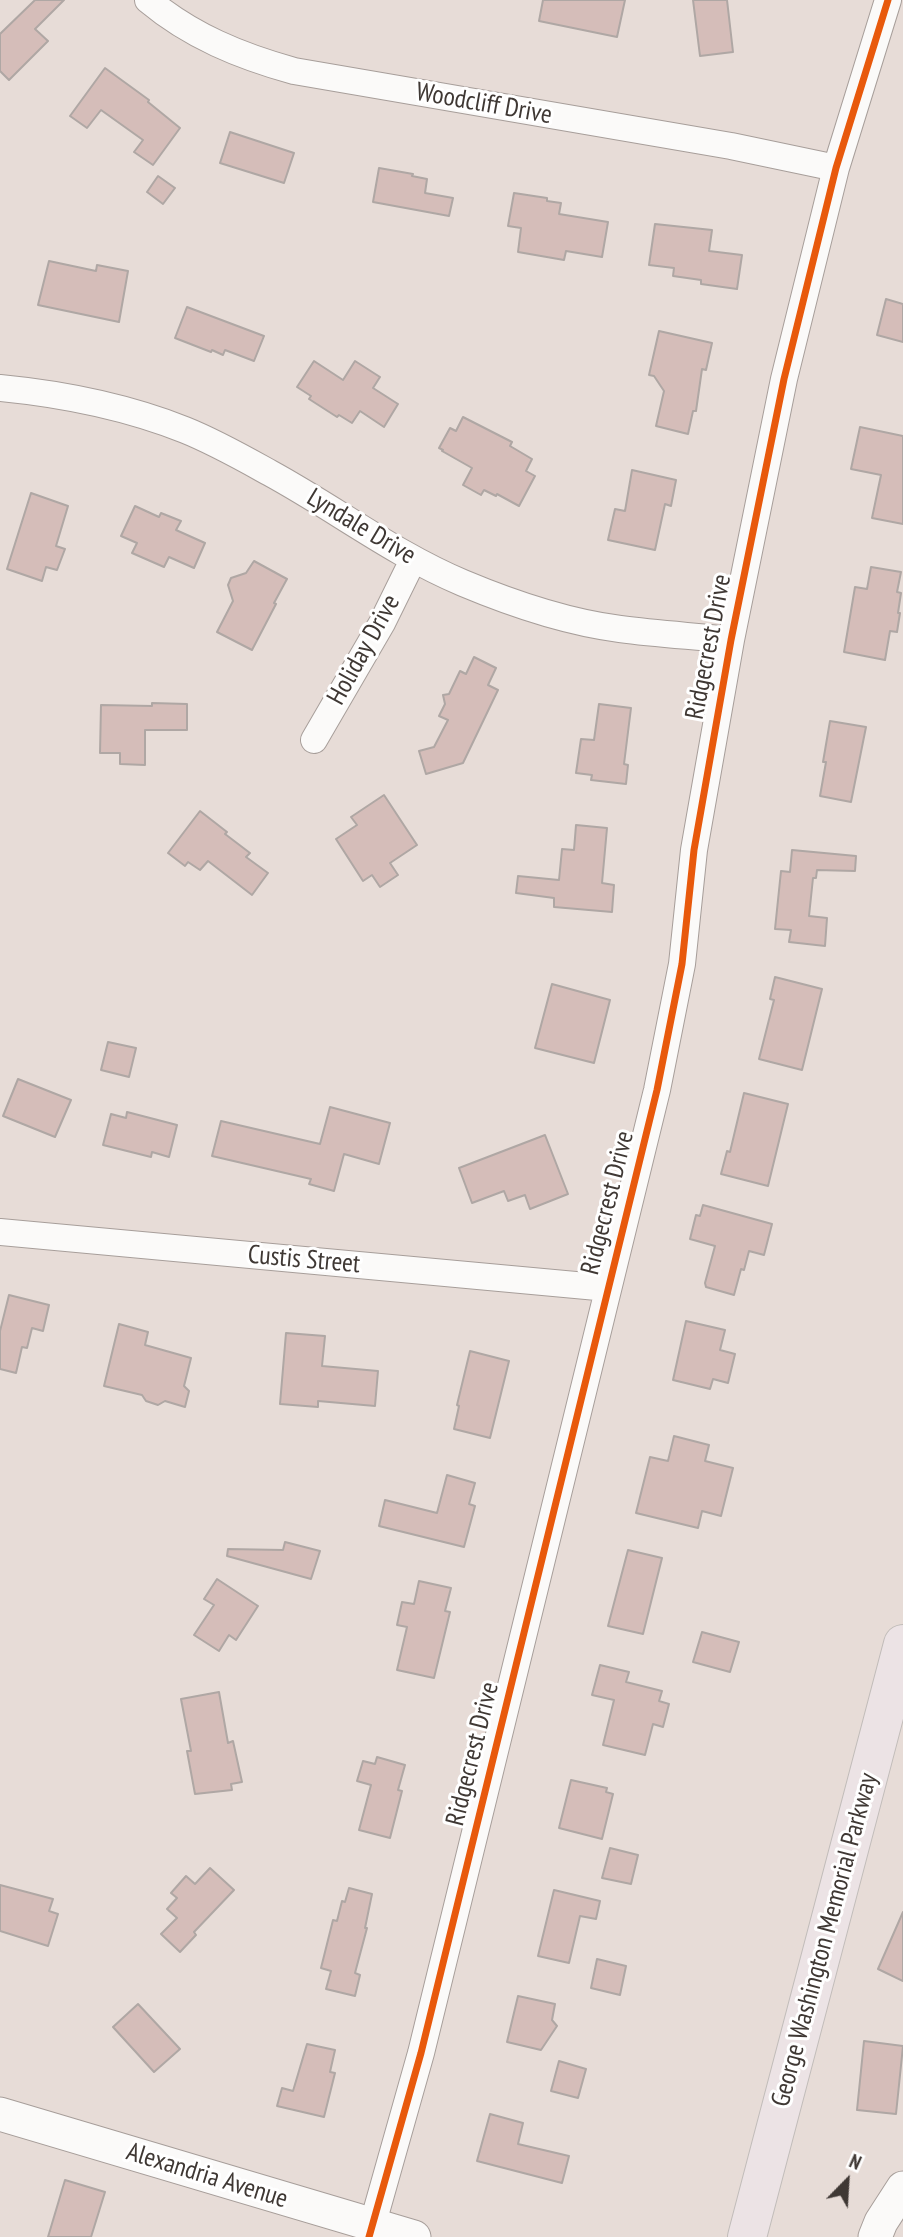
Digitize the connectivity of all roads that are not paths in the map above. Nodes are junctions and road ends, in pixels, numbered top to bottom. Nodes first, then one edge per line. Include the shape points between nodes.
1 (148, 0) edge
2 (888, 0) edge
3 (836, 168) junction
4 (0, 388) edge
5 (413, 560) junction
6 (731, 640) junction
7 (314, 740) dead end
8 (0, 1232) edge
9 (608, 1288) junction
10 (903, 1644) edge
11 (0, 2114) edge
12 (903, 2188) edge
13 (370, 2231) edge
14 (414, 2237) edge
15 (747, 2237) edge
16 (875, 2237) edge

1 - 3 street, Woodcliff Drive via 219,46 293,71
2 - 3 street, Ridgecrest Drive
3 - 6 street, Ridgecrest Drive via 784,379
4 - 5 street, Lyndale Drive via 72,398 185,430 273,474
5 - 6 street, Lyndale Drive via 513,603 559,617 619,629
5 - 7 street, Holiday Drive
6 - 9 street, Ridgecrest Drive via 694,850 671,1027
8 - 9 street, Custis Street
9 - 13 street, Ridgecrest Drive via 421,2053
10 - 15 main road, George Washington Memorial Parkway
11 - 13 street, Alexandria Avenue
12 - 16 street
13 - 14 street, Alexandria Avenue

